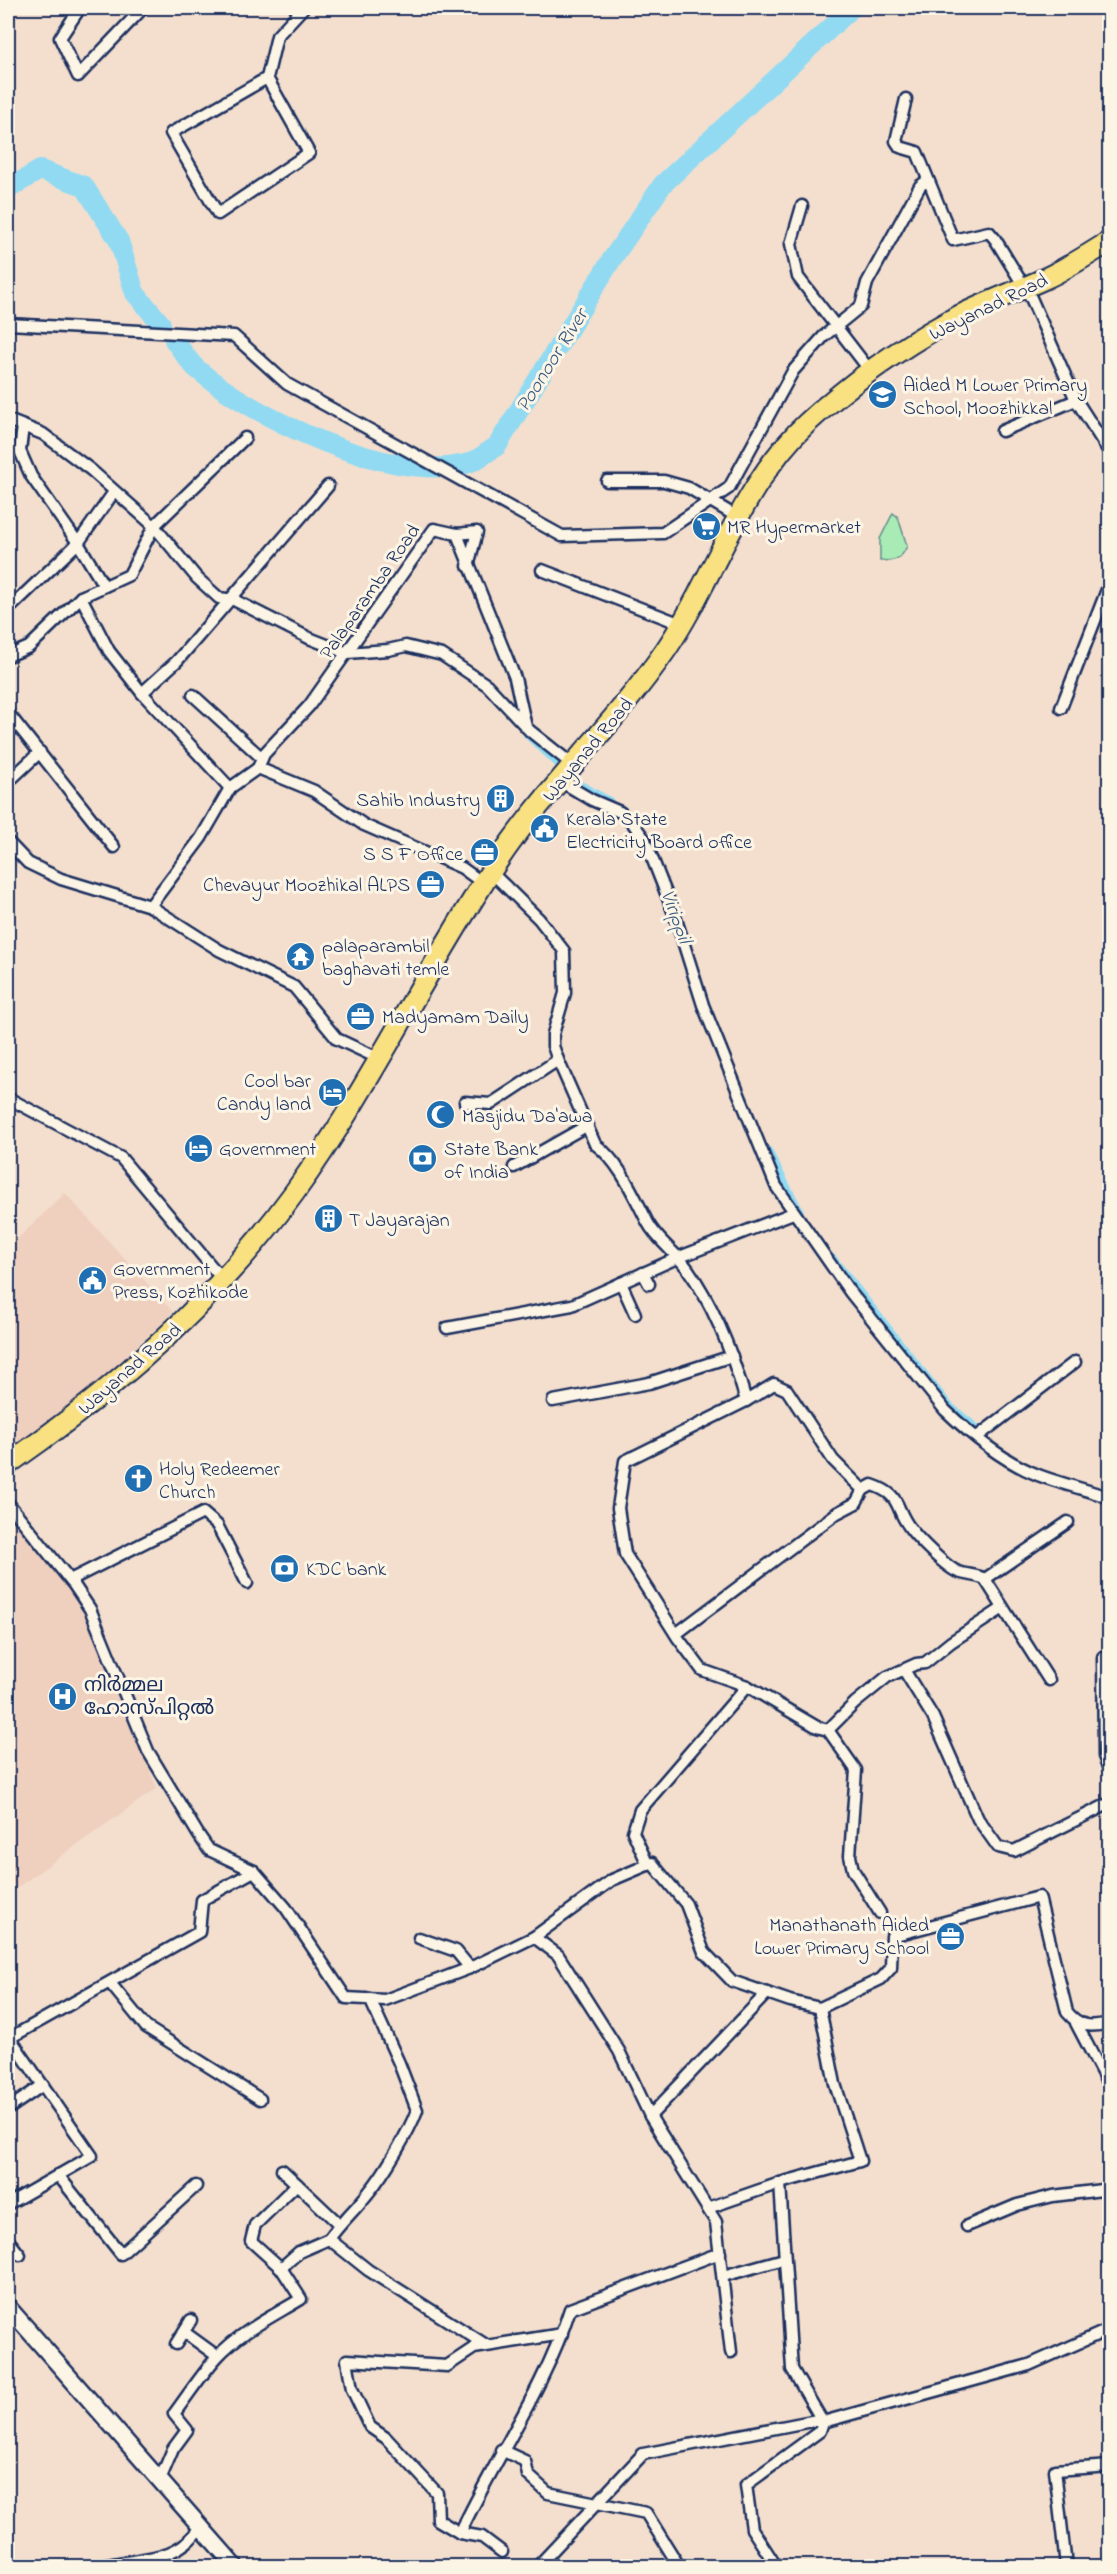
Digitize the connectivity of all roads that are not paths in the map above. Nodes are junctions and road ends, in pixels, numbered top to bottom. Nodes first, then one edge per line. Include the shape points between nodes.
1 (80, 8) edge
2 (143, 8) edge
3 (303, 8) edge
4 (294, 12) edge
5 (267, 78) junction
6 (906, 99) dead end
7 (928, 180) junction
8 (802, 206) dead end
9 (1110, 242) edge
10 (1023, 288) junction
11 (8, 324) edge
12 (836, 326) junction
13 (871, 372) junction
14 (1076, 400) junction
15 (8, 420) edge
16 (23, 426) junction
17 (1002, 431) dead end
18 (245, 438) dead end
19 (1110, 453) edge
20 (607, 482) dead end
21 (328, 486) dead end
22 (114, 492) junction
23 (711, 501) junction
24 (739, 519) junction
25 (154, 526) junction
26 (457, 534) junction
27 (78, 543) junction
28 (468, 566) junction
29 (542, 570) dead end
30 (1110, 582) edge
31 (104, 586) junction
32 (81, 597) junction
33 (226, 601) junction
34 (12, 606) dead end
35 (681, 624) junction
36 (347, 653) junction
37 (8, 656) edge
38 (142, 693) junction
39 (193, 695) dead end
40 (1061, 708) dead end
41 (8, 713) edge
42 (526, 727) junction
43 (40, 752) junction
44 (260, 763) junction
45 (573, 765) junction
46 (560, 781) junction
47 (8, 782) edge
48 (230, 789) junction
49 (8, 842) edge
50 (114, 847) dead end
51 (487, 878) junction
52 (150, 906) junction
53 (380, 1059) junction
54 (558, 1060) junction
55 (8, 1098) edge
56 (465, 1102) dead end
57 (588, 1125) junction
58 (514, 1167) dead end
59 (793, 1213) junction
60 (677, 1258) junction
61 (643, 1273) junction
62 (222, 1279) junction
63 (621, 1283) junction
64 (649, 1284) dead end
65 (635, 1314) dead end
66 (447, 1328) dead end
67 (732, 1356) junction
68 (1075, 1362) dead end
69 (553, 1401) dead end
70 (746, 1401) junction
71 (977, 1437) junction
72 (8, 1464) edge
73 (862, 1490) junction
74 (1110, 1498) edge
75 (8, 1503) edge
76 (1068, 1522) dead end
77 (985, 1579) junction
78 (70, 1580) junction
79 (247, 1583) dead end
80 (1003, 1608) junction
81 (676, 1634) junction
82 (1103, 1657) dead end
83 (904, 1670) junction
84 (1049, 1680) dead end
85 (747, 1686) junction
86 (828, 1730) junction
87 (1110, 1772) edge
88 (1110, 1803) edge
89 (648, 1865) junction
90 (254, 1871) junction
91 (880, 1912) dead end
92 (534, 1937) junction
93 (419, 1938) dead end
94 (470, 1968) junction
95 (110, 1983) junction
96 (767, 1993) junction
97 (370, 1999) junction
98 (820, 2008) junction
99 (1076, 2023) junction
100 (1110, 2023) edge
101 (9, 2039) edge
102 (43, 2085) junction
103 (1110, 2088) edge
104 (260, 2099) dead end
105 (8, 2109) edge
106 (650, 2116) junction
107 (282, 2170) dead end
108 (58, 2175) junction
109 (780, 2183) junction
110 (297, 2184) junction
111 (196, 2186) dead end
112 (1110, 2189) edge
113 (8, 2204) edge
114 (708, 2208) junction
115 (339, 2224) junction
116 (967, 2226) dead end
117 (329, 2239) junction
118 (8, 2240) edge
119 (720, 2253) junction
120 (20, 2255) dead end
121 (784, 2259) junction
122 (281, 2268) junction
123 (723, 2276) junction
124 (8, 2307) edge
125 (191, 2320) dead end
126 (1110, 2329) edge
127 (184, 2332) junction
128 (562, 2334) junction
129 (176, 2344) dead end
130 (486, 2345) junction
131 (731, 2352) dead end
132 (217, 2356) junction
133 (822, 2420) junction
134 (501, 2450) junction
135 (1110, 2466) edge
136 (159, 2482) junction
137 (596, 2504) junction
138 (200, 2527) junction
139 (460, 2533) junction
140 (502, 2552) dead end
141 (8, 2562) edge
142 (20, 2566) edge
143 (103, 2566) edge
144 (235, 2566) edge
145 (538, 2566) edge
146 (679, 2566) edge
147 (776, 2566) edge
148 (1066, 2566) edge

1 - 2 street via 60,38 78,76
3 - 4 street
4 - 5 street via 277,36
5 - 5 street via 309,153 218,214 171,133
6 - 7 street via 896,141 900,147 917,152
7 - 10 street via 953,240 989,232
7 - 12 street via 921,186 867,284 861,306
8 - 12 street via 791,244 798,277
9 - 10 highway, Wayanad Road
10 - 13 highway, Wayanad Road via 951,320
10 - 14 street
11 - 23 street via 234,336 287,384 562,536 663,533
12 - 13 street
12 - 23 street via 793,370 729,488
13 - 24 highway, Wayanad Road via 806,423 780,452
14 - 17 street
14 - 19 street
15 - 16 street
16 - 22 street via 43,434 73,455
16 - 27 street via 20,451 31,476
18 - 25 street
20 - 23 street via 664,481 689,488
21 - 33 street
22 - 25 street
22 - 27 street
23 - 24 street
24 - 35 highway, Wayanad Road
25 - 31 street via 129,575
25 - 33 street via 197,578
26 - 28 street
26 - 28 street via 477,532
26 - 36 street, Palaparamba Road via 434,529
27 - 31 street
27 - 34 street
28 - 42 street via 515,678
29 - 35 street
30 - 40 street
31 - 32 street
32 - 37 street via 29,647
32 - 38 street via 108,651
33 - 36 street via 234,600
33 - 38 street via 177,661
35 - 45 highway, Wayanad Road via 638,687
36 - 42 street via 406,646 442,655 487,685
36 - 44 street, Palaparamba Road via 309,706
38 - 48 street
39 - 44 street
41 - 43 street
42 - 45 street
43 - 47 street
43 - 50 street
44 - 48 street, Palaparamba Road
44 - 51 street via 314,791 364,825
45 - 46 highway, Wayanad Road
46 - 51 highway, Wayanad Road
46 - 59 street via 620,812 645,840 717,1043 776,1186
48 - 52 street via 201,838
49 - 52 street via 28,863 61,879
51 - 53 highway, Wayanad Road
51 - 54 street via 539,919 564,951 565,993 553,1046
52 - 53 street via 219,950 294,987 337,1039
53 - 62 highway, Wayanad Road via 295,1191
54 - 56 street via 491,1104
54 - 57 street
55 - 62 street via 121,1158
57 - 58 street
57 - 60 street via 594,1144 605,1151 648,1223
59 - 60 street
59 - 71 street via 919,1379 945,1410
60 - 61 street
60 - 67 street via 714,1313
61 - 63 street
61 - 64 street
62 - 72 highway, Wayanad Road via 138,1363
63 - 65 street
63 - 66 street via 572,1305
67 - 69 street via 649,1383
67 - 70 street
68 - 71 street
70 - 73 street via 774,1384 787,1390 833,1460
70 - 81 street via 625,1461 618,1508 625,1554
71 - 74 street via 1036,1474
73 - 77 street via 872,1485 885,1490 893,1496 909,1527 940,1558 958,1572
73 - 81 street via 856,1503
75 - 78 street
76 - 77 street
77 - 80 street
78 - 79 street via 203,1513 217,1525
78 - 90 street via 90,1609 148,1751 198,1834 209,1850
80 - 83 street via 925,1663
80 - 84 street
81 - 85 street via 702,1671
82 - 87 street via 1104,1756
83 - 86 street via 887,1677
83 - 88 street via 933,1717 978,1819 998,1847 1014,1851
85 - 86 street
85 - 89 street via 640,1810 633,1832
86 - 91 street via 856,1770 850,1856 853,1870
89 - 92 street via 612,1880
89 - 96 street via 652,1863 686,1904 704,1952 732,1981
90 - 95 street via 202,1900 199,1932
90 - 97 street via 286,1908 346,1998
92 - 94 street
92 - 106 street via 558,1955 619,2051
93 - 94 street via 456,1950
94 - 97 street via 385,2000
95 - 101 street
95 - 104 street via 146,2027
96 - 98 street
96 - 106 street
97 - 115 street via 417,2110 370,2192
98 - 99 street via 881,1979 891,1968 892,1936 1039,1898 1067,2012
98 - 109 street via 835,2084 860,2161
99 - 100 street via 1090,2027
99 - 103 street
101 - 102 street
102 - 105 street
102 - 108 street via 92,2156
106 - 114 street
107 - 110 street
108 - 111 street via 121,2254
108 - 113 street
109 - 114 street
109 - 121 street
110 - 115 street
110 - 122 street via 255,2225 251,2241
112 - 116 street via 1017,2205
114 - 119 street via 716,2222
115 - 117 street
117 - 122 street via 299,2252
117 - 130 street via 368,2270
118 - 120 street
119 - 123 street
119 - 128 street via 570,2309
121 - 123 street
121 - 133 street via 792,2368
122 - 132 street via 301,2299
123 - 131 street
124 - 136 street
125 - 127 street
126 - 133 street via 1029,2365
127 - 129 street
127 - 132 street
128 - 130 street
128 - 134 street
130 - 139 street via 474,2348 447,2366 347,2360 352,2389 370,2427 386,2438 436,2493 438,2520
132 - 136 street via 174,2414 187,2430 173,2449
133 - 137 street via 643,2454
133 - 147 street via 820,2431 746,2485 752,2529
134 - 137 street via 525,2461 528,2475 548,2493
134 - 139 street
135 - 148 street via 1055,2470
136 - 138 street
137 - 145 street
137 - 146 street via 646,2513
138 - 143 street via 190,2542 170,2554
138 - 144 street
139 - 140 street via 482,2537
141 - 142 street

